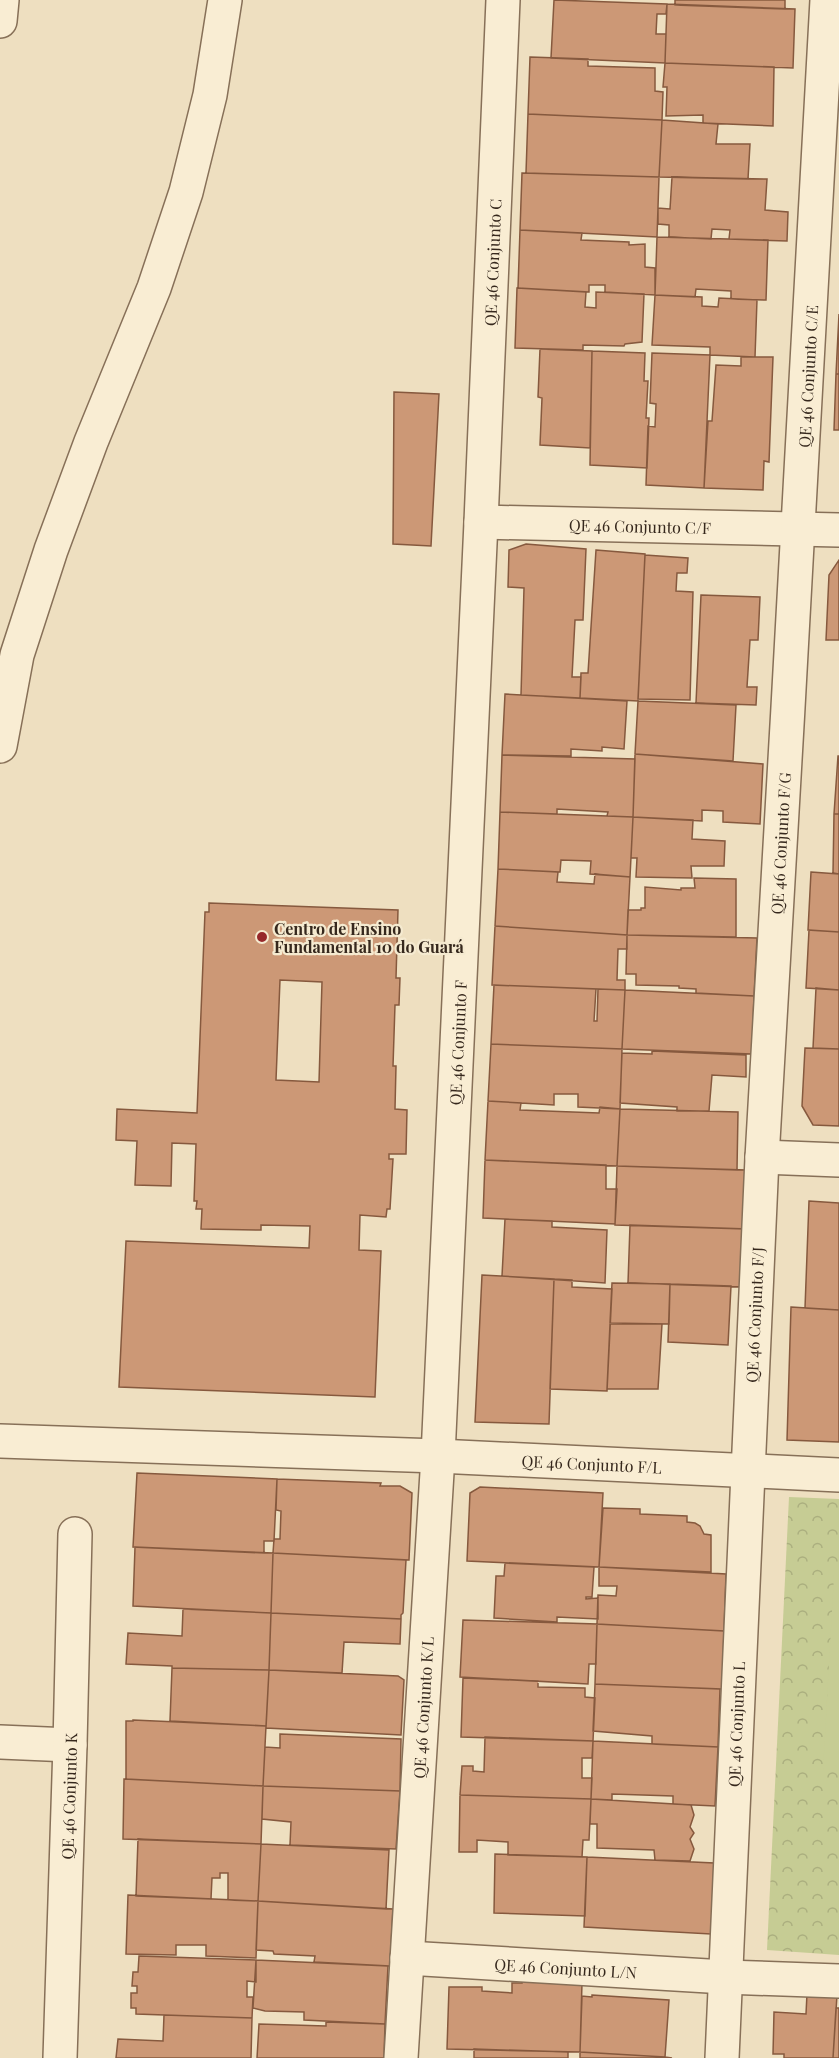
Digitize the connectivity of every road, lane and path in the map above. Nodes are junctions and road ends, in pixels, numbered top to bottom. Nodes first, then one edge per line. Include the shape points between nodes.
1 (2, 0) edge
2 (225, 0) edge
3 (502, 0) edge
4 (827, 0) edge
5 (0, 21) edge
6 (828, 224) edge
7 (481, 522) junction
8 (799, 529) junction
9 (839, 530) edge
10 (0, 746) edge
11 (762, 1157) junction
12 (839, 1160) edge
13 (0, 1441) edge
14 (438, 1456) junction
15 (747, 1472) junction
16 (839, 1475) edge
17 (75, 1534) dead end
18 (0, 1742) edge
19 (70, 1745) junction
20 (406, 1959) junction
21 (726, 1977) junction
22 (839, 1982) edge
23 (60, 2058) edge
24 (401, 2058) edge
25 (722, 2058) edge

1 - 5 street
2 - 10 street via 210,95 186,192 154,288 51,550 17,655
3 - 7 street, QE 46 Conjunto C
4 - 6 street
6 - 8 street, QE 46 Conjunto C/E
7 - 8 street, QE 46 Conjunto C/F
7 - 14 street, QE 46 Conjunto F
8 - 9 street, QE 46 Conjunto C/F
8 - 11 street, QE 46 Conjunto F/G
11 - 12 street
11 - 15 street, QE 46 Conjunto F/J
13 - 14 street
14 - 15 street, QE 46 Conjunto F/L
14 - 20 street, QE 46 Conjunto K/L
15 - 16 street, QE 46 Conjunto F/L
15 - 21 street, QE 46 Conjunto L
17 - 19 street, QE 46 Conjunto K
18 - 19 street
19 - 23 street, QE 46 Conjunto K
20 - 21 street, QE 46 Conjunto L/N
20 - 24 street, QE 46 Conjunto K/L
21 - 22 street, QE 46 Conjunto L/N
21 - 25 street, QE 46 Conjunto L

